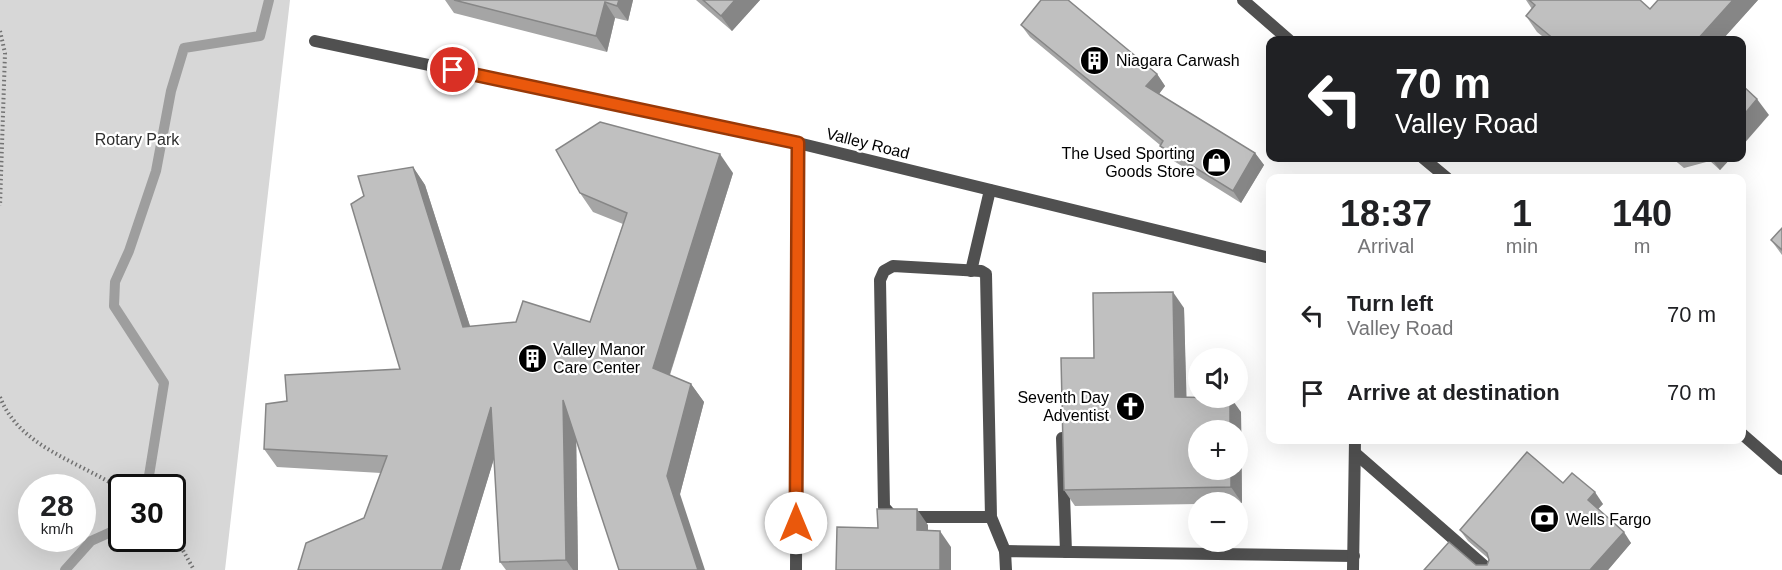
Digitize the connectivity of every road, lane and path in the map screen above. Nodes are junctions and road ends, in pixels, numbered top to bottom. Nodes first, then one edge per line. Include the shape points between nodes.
1 (1243, 0) edge
2 (0, 31) edge
3 (1284, 36) edge
4 (315, 41) dead end
5 (798, 143) junction
6 (1427, 162) edge
7 (1440, 174) edge
8 (990, 190) junction
9 (0, 206) edge
10 (1266, 257) edge
11 (971, 271) junction
12 (0, 397) edge
13 (1062, 438) edge
14 (1746, 438) edge
15 (1355, 444) edge
16 (1355, 453) junction
17 (1782, 470) edge
18 (108, 482) edge
19 (991, 517) junction
20 (1005, 551) junction
21 (184, 552) edge
22 (1065, 552) junction
23 (1354, 556) junction
24 (194, 570) edge
25 (796, 570) edge
26 (1006, 570) edge
27 (1353, 570) edge
28 (1489, 570) edge

1 - 3 street
2 - 9 path via 5,53
4 - 5 street, Valley Road
5 - 8 street, Valley Road
5 - 25 street
6 - 7 street
8 - 10 street, Valley Road
8 - 11 street
11 - 19 street via 981,271 988,280
11 - 19 street via 893,267 880,280 884,507 893,517
12 - 18 path via 8,416 24,435
13 - 22 street
14 - 17 street
15 - 16 street
16 - 23 street
16 - 28 street
19 - 20 street
20 - 22 street
20 - 26 street
21 - 24 path
22 - 23 street
23 - 27 street

